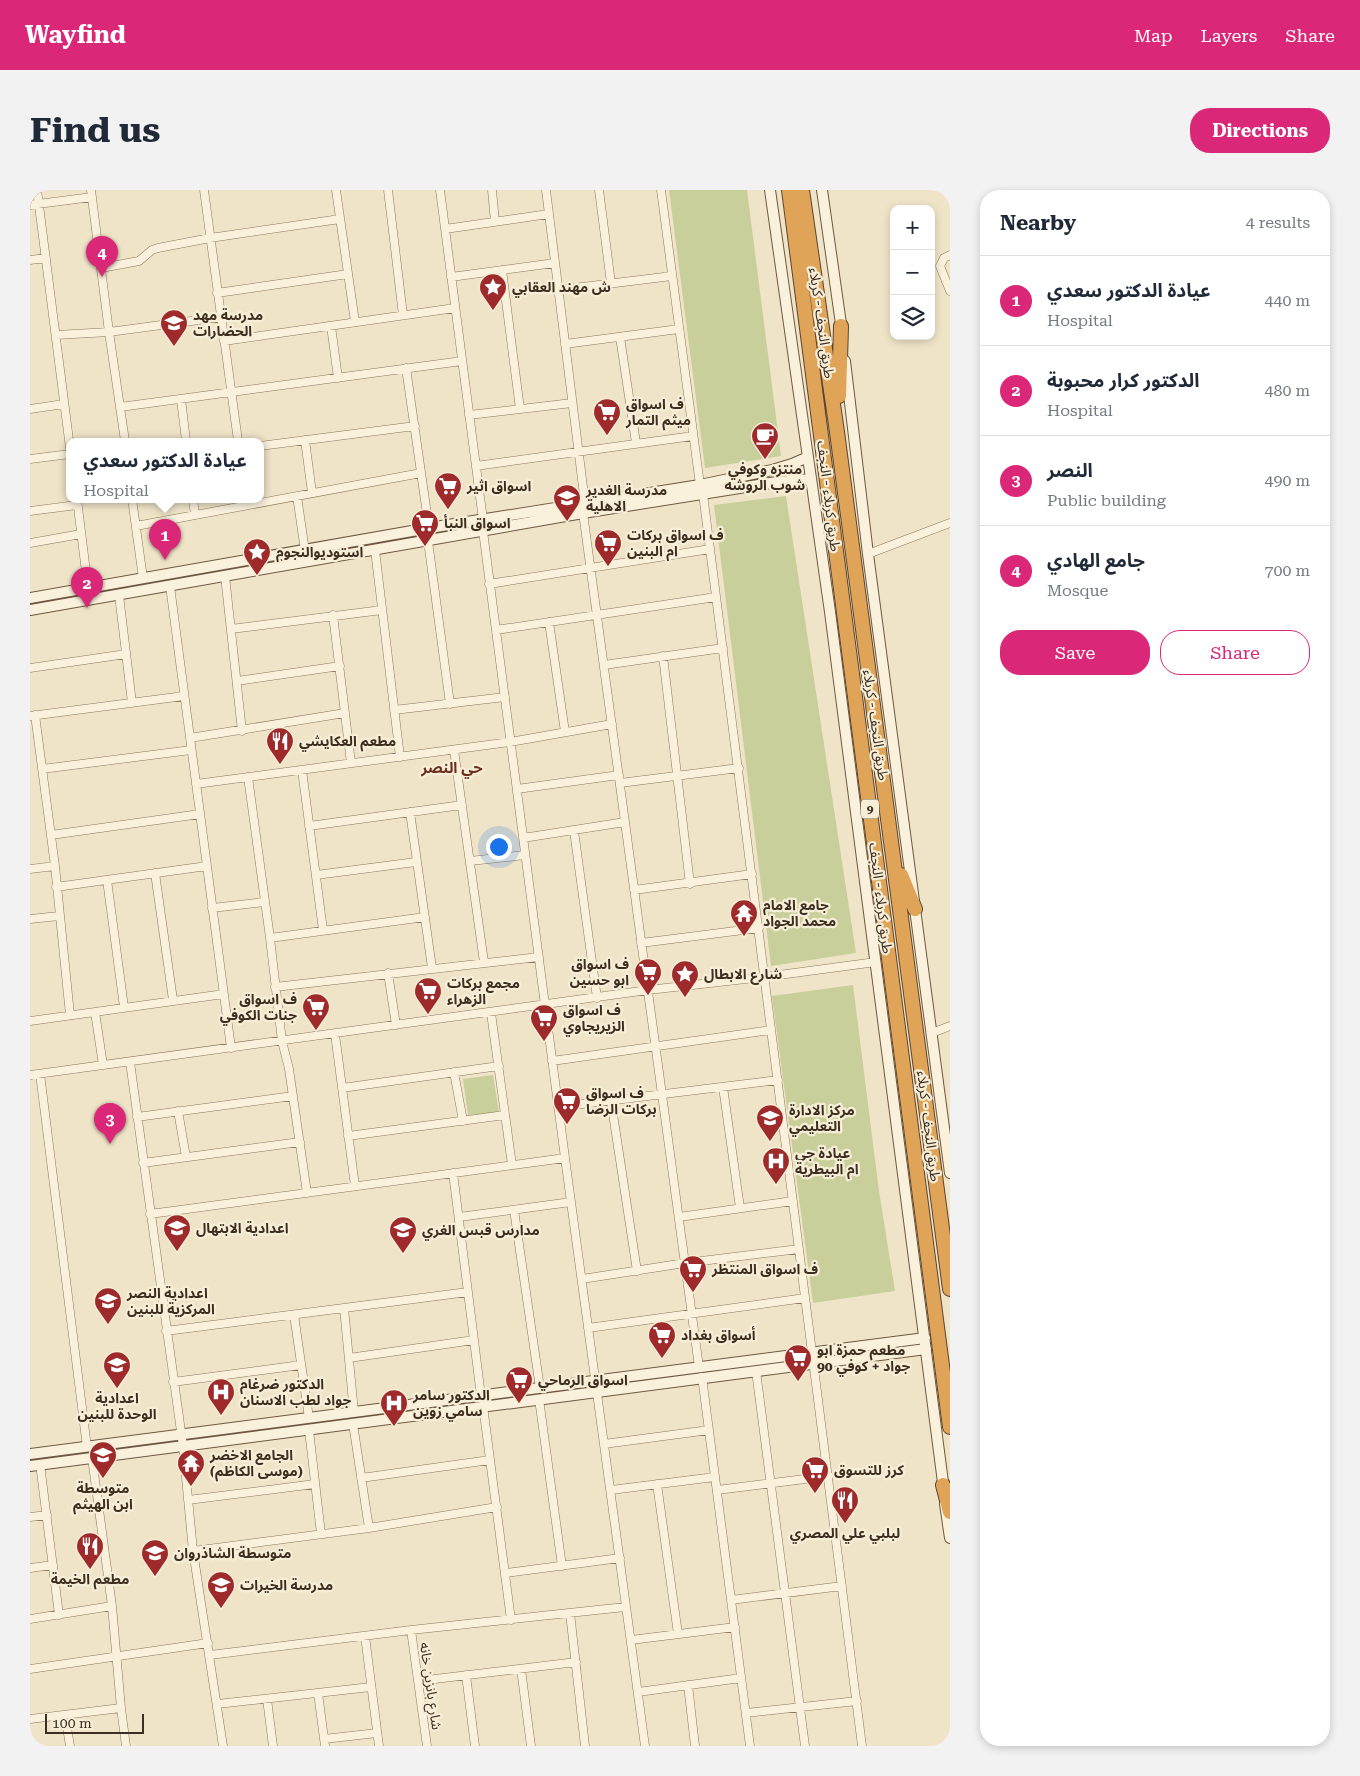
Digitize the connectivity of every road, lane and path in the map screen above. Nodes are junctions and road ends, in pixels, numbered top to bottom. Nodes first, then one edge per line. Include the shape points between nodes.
1 (37, 190) edge
2 (204, 190) edge
3 (336, 190) edge
4 (388, 190) edge
5 (440, 190) edge
6 (492, 190) edge
7 (546, 190) edge
8 (599, 190) edge
9 (660, 190) edge
10 (770, 190) edge
11 (789, 190) edge
12 (802, 190) edge
13 (822, 190) edge
14 (92, 194) edge
15 (39, 204) junction
16 (30, 205) edge
17 (549, 214) junction
18 (340, 219) junction
19 (495, 222) junction
20 (445, 229) junction
21 (210, 238) junction
22 (950, 255) edge
23 (46, 258) junction
24 (30, 260) edge
25 (555, 263) junction
26 (102, 268) junction
27 (502, 270) junction
28 (348, 274) junction
29 (672, 276) junction
30 (451, 277) junction
31 (612, 283) junction
32 (558, 290) junction
33 (950, 291) edge
34 (217, 293) junction
35 (455, 308) junction
36 (403, 316) junction
37 (220, 317) junction
38 (355, 322) junction
39 (331, 326) junction
40 (841, 326) junction
41 (679, 329) junction
42 (109, 332) junction
43 (56, 335) junction
44 (620, 337) junction
45 (224, 340) junction
46 (565, 344) junction
47 (462, 361) junction
48 (406, 368) junction
49 (338, 378) junction
50 (231, 392) junction
51 (181, 399) junction
52 (572, 403) junction
53 (64, 404) junction
54 (120, 407) junction
55 (30, 409) edge
56 (520, 409) junction
57 (469, 415) junction
58 (414, 426) junction
59 (837, 432) junction
60 (693, 436) junction
61 (69, 438) edge
62 (125, 438) edge
63 (186, 438) edge
64 (238, 438) edge
65 (305, 440) junction
66 (636, 443) junction
67 (264, 445) edge
68 (579, 451) junction
69 (66, 454) edge
70 (808, 457) junction
71 (30, 459) edge
72 (476, 466) junction
73 (772, 470) junction
74 (421, 473) junction
75 (811, 479) junction
76 (777, 482) junction
77 (701, 489) junction
78 (312, 493) junction
79 (297, 496) junction
80 (264, 500) edge
81 (71, 503) edge
82 (77, 503) edge
83 (133, 503) edge
84 (193, 503) edge
85 (243, 503) edge
86 (584, 508) junction
87 (30, 510) edge
88 (194, 515) junction
89 (483, 520) junction
90 (950, 523) edge
91 (136, 526) junction
92 (429, 528) junction
93 (483, 531) junction
94 (400, 533) junction
95 (81, 534) junction
96 (375, 538) junction
97 (428, 541) junction
98 (30, 543) edge
99 (402, 545) junction
100 (710, 549) junction
101 (305, 550) junction
102 (375, 550) junction
103 (868, 554) junction
104 (591, 568) junction
105 (225, 576) junction
106 (143, 578) junction
107 (490, 584) junction
108 (170, 586) junction
109 (88, 588) junction
110 (119, 595) junction
111 (716, 596) junction
112 (33, 598) edge
113 (34, 610) edge
114 (382, 610) junction
115 (597, 614) junction
116 (333, 615) junction
117 (549, 622) junction
118 (231, 629) junction
119 (496, 630) junction
120 (722, 648) junction
121 (126, 654) junction
122 (663, 656) junction
123 (604, 665) junction
124 (340, 666) junction
125 (30, 668) edge
126 (237, 681) junction
127 (184, 696) junction
128 (504, 697) junction
129 (132, 703) junction
130 (450, 704) junction
131 (394, 710) junction
132 (345, 713) junction
133 (33, 715) edge
134 (612, 724) junction
135 (242, 731) junction
136 (565, 732) junction
137 (190, 738) junction
138 (510, 742) junction
139 (191, 750) junction
140 (454, 750) junction
141 (400, 757) junction
142 (352, 763) junction
143 (739, 768) junction
144 (42, 769) junction
145 (302, 770) junction
146 (677, 776) junction
147 (248, 777) junction
148 (619, 779) junction
149 (196, 784) junction
150 (516, 789) junction
151 (462, 805) junction
152 (410, 812) junction
153 (200, 814) junction
154 (625, 822) junction
155 (309, 826) junction
156 (574, 831) junction
157 (51, 835) junction
158 (523, 838) junction
159 (525, 854) junction
160 (894, 857) junction
161 (470, 861) junction
162 (416, 862) junction
163 (55, 866) junction
164 (207, 866) junction
165 (30, 869) edge
166 (155, 873) junction
167 (752, 874) junction
168 (316, 875) junction
169 (106, 880) junction
170 (690, 884) junction
171 (56, 887) junction
172 (634, 890) junction
173 (265, 902) junction
174 (212, 908) junction
175 (915, 909) junction
176 (59, 916) junction
177 (425, 917) junction
178 (30, 919) edge
179 (759, 928) junction
180 (323, 930) junction
181 (270, 938) junction
182 (642, 943) junction
183 (539, 957) junction
184 (484, 962) junction
185 (876, 962) junction
186 (432, 968) junction
187 (388, 973) junction
188 (764, 977) junction
189 (275, 987) junction
190 (648, 990) junction
191 (224, 994) junction
192 (597, 998) junction
193 (173, 1000) junction
194 (545, 1005) junction
195 (124, 1007) junction
196 (95, 1012) junction
197 (491, 1012) junction
198 (70, 1015) junction
199 (30, 1020) edge
200 (396, 1026) junction
201 (950, 1026) edge
202 (771, 1030) junction
203 (932, 1033) junction
204 (334, 1034) junction
205 (282, 1041) junction
206 (655, 1045) junction
207 (231, 1048) junction
208 (552, 1061) junction
209 (130, 1062) junction
210 (103, 1065) junction
211 (498, 1066) junction
212 (454, 1072) junction
213 (40, 1074) junction
214 (30, 1075) edge
215 (778, 1080) junction
216 (723, 1087) junction
217 (342, 1088) junction
218 (662, 1094) junction
219 (293, 1096) junction
220 (611, 1101) junction
221 (558, 1108) junction
222 (178, 1111) junction
223 (506, 1115) junction
224 (137, 1117) junction
225 (463, 1121) junction
226 (348, 1136) junction
227 (300, 1142) junction
228 (186, 1157) junction
229 (565, 1158) junction
230 (143, 1163) junction
231 (512, 1165) junction
232 (453, 1173) junction
233 (950, 1173) edge
234 (355, 1186) junction
235 (307, 1193) junction
236 (792, 1201) junction
237 (571, 1202) junction
238 (740, 1208) junction
239 (514, 1210) junction
240 (150, 1214) junction
241 (679, 1217) junction
242 (459, 1218) junction
243 (799, 1249) junction
244 (685, 1264) junction
245 (637, 1271) junction
246 (582, 1279) junction
247 (950, 1289) edge
248 (468, 1292) junction
249 (805, 1298) junction
250 (344, 1308) junction
251 (692, 1313) junction
252 (294, 1315) junction
253 (588, 1328) junction
254 (166, 1331) junction
255 (925, 1338) junction
256 (474, 1340) junction
257 (926, 1349) junction
258 (349, 1358) junction
259 (812, 1358) junction
260 (797, 1360) junction
261 (301, 1365) junction
262 (699, 1367) junction
263 (756, 1371) junction
264 (702, 1377) junction
265 (173, 1382) junction
266 (602, 1385) junction
267 (540, 1393) junction
268 (482, 1401) junction
269 (354, 1412) junction
270 (309, 1418) junction
271 (353, 1424) junction
272 (950, 1427) edge
273 (309, 1430) junction
274 (709, 1430) junction
275 (196, 1432) junction
276 (180, 1435) junction
277 (164, 1437) junction
278 (197, 1444) junction
279 (604, 1444) junction
280 (87, 1446) junction
281 (183, 1446) junction
282 (165, 1448) junction
283 (30, 1454) edge
284 (92, 1458) junction
285 (490, 1460) junction
286 (35, 1465) edge
287 (828, 1476) junction
288 (715, 1477) junction
289 (361, 1478) junction
290 (772, 1483) junction
291 (315, 1484) junction
292 (657, 1484) junction
293 (943, 1485) junction
294 (610, 1490) junction
295 (717, 1490) junction
296 (188, 1500) junction
297 (497, 1507) junction
298 (950, 1512) edge
299 (46, 1515) junction
300 (30, 1517) edge
301 (369, 1528) junction
302 (321, 1534) junction
303 (950, 1538) edge
304 (193, 1551) junction
305 (620, 1558) junction
306 (53, 1565) junction
307 (562, 1566) junction
308 (30, 1568) edge
309 (506, 1572) junction
310 (842, 1586) junction
311 (785, 1594) junction
312 (731, 1600) junction
313 (112, 1606) junction
314 (625, 1606) junction
315 (570, 1614) junction
316 (59, 1615) junction
317 (30, 1619) edge
318 (511, 1620) junction
319 (735, 1627) junction
320 (411, 1630) junction
321 (678, 1634) junction
322 (365, 1636) junction
323 (631, 1640) junction
324 (208, 1643) junction
325 (210, 1656) junction
326 (116, 1657) junction
327 (576, 1662) junction
328 (30, 1669) edge
329 (522, 1669) junction
330 (466, 1675) junction
331 (742, 1678) junction
332 (418, 1681) junction
333 (688, 1685) junction
334 (371, 1687) junction
335 (638, 1692) junction
336 (318, 1693) junction
337 (267, 1699) junction
338 (856, 1701) junction
339 (217, 1704) junction
340 (800, 1707) junction
341 (121, 1708) junction
342 (746, 1712) junction
343 (65, 1715) junction
344 (30, 1719) edge
345 (377, 1733) junction
346 (324, 1743) edge
347 (70, 1746) edge
348 (126, 1746) edge
349 (223, 1746) edge
350 (273, 1746) edge
351 (378, 1746) edge
352 (427, 1746) edge
353 (475, 1746) edge
354 (531, 1746) edge
355 (585, 1746) edge
356 (645, 1746) edge
357 (694, 1746) edge
358 (750, 1746) edge
359 (805, 1746) edge
360 (862, 1746) edge

1 - 15 street
2 - 21 street
3 - 18 street
4 - 36 street
5 - 20 street
6 - 19 street
7 - 17 street
8 - 31 street
9 - 29 street
10 - 70 street
11 - 272 highway, طريق کربلاء - النجف / 9
12 - 59 highway, طريق النجف - کربلاء / 9
13 - 40 street
14 - 15 street
14 - 26 street
15 - 16 street
15 - 23 street
17 - 19 street
17 - 25 street
18 - 21 street
18 - 28 street
19 - 20 street
20 - 30 street
21 - 26 street via 158,248 139,261
21 - 34 street
22 - 33 street via 940,266
23 - 24 street
23 - 43 street
25 - 27 street
25 - 32 street
26 - 42 street
27 - 30 street
27 - 56 street
28 - 34 street
28 - 38 street
29 - 31 street
29 - 41 street
30 - 35 street
31 - 32 street
32 - 46 street
34 - 37 street
35 - 36 street
35 - 47 street
36 - 38 street
37 - 42 street
37 - 45 street
38 - 39 street
39 - 45 street
39 - 49 street
40 - 59 highway
40 - 103 street
41 - 44 street
41 - 60 street
42 - 43 street
42 - 54 street
43 - 53 street
44 - 46 street
44 - 66 street
45 - 50 street
46 - 52 street
47 - 48 street
47 - 57 street
48 - 49 street
48 - 58 street
49 - 50 street
50 - 51 street
50 - 64 street
51 - 54 street
51 - 63 street
52 - 56 street
52 - 68 street
53 - 55 street
53 - 61 street
54 - 62 street
56 - 57 street
57 - 72 street
58 - 65 street
58 - 74 street
59 - 160 highway, طريق النجف - کربلاء / 9
60 - 66 street
60 - 77 street
65 - 67 street
65 - 78 street
66 - 68 street
68 - 72 street
68 - 86 street
69 - 71 street
70 - 73 street
70 - 75 street
72 - 89 street
73 - 76 street via 778,473
73 - 77 street
74 - 78 street
74 - 92 street
75 - 76 street
75 - 185 street
76 - 77 street
77 - 86 street
77 - 100 street
78 - 79 street
79 - 80 street
79 - 101 street
81 - 87 street
82 - 95 street
83 - 91 street
84 - 88 street
85 - 88 street
86 - 89 street
86 - 93 street
86 - 104 street
88 - 91 street
89 - 92 street
90 - 103 street
91 - 106 street
92 - 94 street
93 - 97 street
93 - 107 street
94 - 96 street
94 - 99 street via 397,540
95 - 98 street
95 - 109 street
96 - 101 street
96 - 102 street via 380,543
97 - 99 street
97 - 130 street
99 - 102 street
100 - 104 street
100 - 111 street
101 - 106 street
102 - 105 street
102 - 114 street
103 - 175 street
104 - 107 street
104 - 115 street
105 - 108 street
105 - 118 street
106 - 109 street
107 - 119 street
108 - 110 street
108 - 127 street
109 - 112 street
110 - 113 street
110 - 121 street
111 - 115 street
111 - 120 street
112 - 113 street
114 - 116 street
114 - 131 street
115 - 117 street
115 - 123 street
116 - 118 street
116 - 124 street
117 - 119 street
117 - 136 street
118 - 126 street
119 - 128 street
120 - 122 street
120 - 143 street
121 - 125 street
121 - 129 street
122 - 123 street
122 - 146 street
123 - 134 street
124 - 126 street
124 - 132 street
126 - 135 street
127 - 129 street
127 - 137 street
128 - 130 street
128 - 138 street
129 - 133 street
130 - 131 street
131 - 141 street
132 - 135 street
132 - 142 street
133 - 144 street
134 - 136 street
134 - 148 street
135 - 137 street
136 - 138 street
137 - 139 street
138 - 140 street
138 - 150 street
139 - 144 street
139 - 149 street
140 - 141 street
140 - 151 street
141 - 142 street
142 - 145 street
143 - 146 street
143 - 167 street
144 - 157 street
145 - 147 street
145 - 155 street
146 - 148 street
146 - 170 street
147 - 149 street
147 - 173 street
148 - 150 street
148 - 154 street
149 - 153 street
150 - 158 street
151 - 152 street
151 - 161 street
152 - 155 street
152 - 162 street
153 - 157 street
153 - 164 street
154 - 156 street
154 - 172 street
155 - 168 street
156 - 158 street
156 - 192 street
157 - 163 street
158 - 159 street
159 - 161 street
159 - 183 street
160 - 175 highway
160 - 247 highway, طريق النجف - کربلاء / 9
161 - 184 street
162 - 168 street
162 - 177 street
163 - 165 street
163 - 171 street
164 - 166 street
164 - 174 street
166 - 169 street
166 - 193 street
167 - 170 street
167 - 179 street
168 - 180 street
169 - 171 street
169 - 195 street
170 - 172 street
171 - 176 street
172 - 182 street
173 - 174 street
173 - 181 street
174 - 191 street
175 - 203 street
176 - 178 street
176 - 198 street
177 - 180 street
177 - 186 street
179 - 182 street
179 - 188 street
180 - 181 street
181 - 189 street
182 - 190 street
183 - 184 street
183 - 194 street
184 - 186 street
185 - 188 street
185 - 255 street
186 - 187 street
187 - 189 street
187 - 200 street
188 - 190 street
188 - 202 street
189 - 205 street
190 - 192 street
190 - 206 street
191 - 193 street
191 - 207 street
192 - 194 street
193 - 195 street
194 - 197 street
194 - 208 street
195 - 196 street
196 - 198 street
196 - 210 street
197 - 200 street
197 - 211 street
198 - 199 street
200 - 204 street
201 - 203 street
202 - 206 street
202 - 215 street
203 - 233 street
204 - 205 street
204 - 217 street
205 - 207 street
205 - 219 street
206 - 208 street
206 - 218 street
207 - 209 street
208 - 221 street
209 - 210 street
209 - 224 street
210 - 213 street
211 - 212 street
211 - 223 street
212 - 217 street
212 - 225 street
213 - 214 street
213 - 280 street
215 - 216 street
215 - 236 street
216 - 218 street
216 - 238 street
217 - 226 street
218 - 220 street
218 - 241 street
219 - 222 street
219 - 227 street
220 - 221 street
220 - 245 street
221 - 229 street
222 - 224 street
222 - 228 street
223 - 225 street
223 - 231 street
224 - 230 street
225 - 226 street
226 - 234 street
227 - 228 street
227 - 235 street
228 - 230 street
229 - 231 street
229 - 237 street
230 - 240 street
231 - 232 street
232 - 234 street
232 - 242 street
234 - 235 street
235 - 240 street
236 - 238 street
236 - 243 street
237 - 239 street
237 - 246 street
238 - 241 street
239 - 242 street
239 - 267 street
240 - 254 street
241 - 244 street
242 - 248 street
243 - 244 street
243 - 249 street
244 - 245 street
244 - 251 street
245 - 246 street
246 - 253 street
248 - 250 street
248 - 256 street
249 - 251 street
249 - 259 street
250 - 252 street
250 - 258 street
251 - 253 street
251 - 262 street
252 - 254 street
252 - 261 street
253 - 266 street
254 - 265 street
255 - 257 street
255 - 259 street
256 - 258 street
256 - 268 street
257 - 259 street
257 - 293 street
258 - 269 street
259 - 260 street
259 - 287 street
260 - 262 street
260 - 263 street
261 - 265 street
261 - 270 street
262 - 266 street
263 - 264 street
263 - 290 street
264 - 266 street
264 - 274 street
265 - 276 street
266 - 267 street
266 - 279 street
267 - 268 street
267 - 307 street
268 - 269 street
268 - 271 street
268 - 285 street
269 - 270 street
270 - 275 street
271 - 273 street
271 - 289 street
273 - 278 street
273 - 291 street
274 - 279 street
274 - 288 street
275 - 276 street
275 - 278 street via 194,1439
276 - 277 street
276 - 281 street
277 - 280 street
277 - 282 street via 168,1442
278 - 281 street
279 - 294 street
280 - 283 street
281 - 282 street
281 - 296 street
282 - 284 street
284 - 286 street
284 - 313 street
285 - 289 street
285 - 297 street
286 - 299 street
287 - 290 street
287 - 310 street
288 - 292 street
288 - 295 street
289 - 301 street
290 - 295 street
290 - 311 street
291 - 296 street
291 - 302 street
292 - 294 street
292 - 321 street
293 - 298 highway
293 - 303 street
294 - 305 street
295 - 312 street
296 - 304 street
297 - 301 street
297 - 309 street
299 - 300 street
299 - 306 street
301 - 302 street
302 - 304 street
304 - 324 street
305 - 307 street
305 - 314 street
306 - 308 street
306 - 316 street
307 - 309 street
309 - 318 street
310 - 311 street
310 - 338 street
311 - 312 street
311 - 340 street
312 - 319 street
313 - 316 street
313 - 326 street
314 - 315 street
314 - 323 street
315 - 318 street
315 - 327 street
316 - 317 street
318 - 320 street
319 - 321 street
319 - 331 street
320 - 322 street
320 - 332 street, شارع بانزين خانه
321 - 323 street
322 - 325 street
322 - 334 street
323 - 335 street
324 - 325 street
324 - 326 street
325 - 339 street
326 - 328 street
326 - 341 street
327 - 329 street
327 - 355 street
329 - 330 street
329 - 354 street
330 - 332 street
330 - 353 street
331 - 333 street
331 - 342 street
332 - 352 street, شارع بانزين خانه
333 - 335 street
333 - 357 street
334 - 336 street
334 - 345 street
335 - 356 street
336 - 337 street
336 - 346 street
337 - 339 street
337 - 350 street
338 - 340 street
338 - 360 street
339 - 349 street
340 - 342 street
340 - 359 street
341 - 343 street
341 - 348 street
342 - 358 street
343 - 344 street
343 - 347 street
345 - 346 street
345 - 351 street

